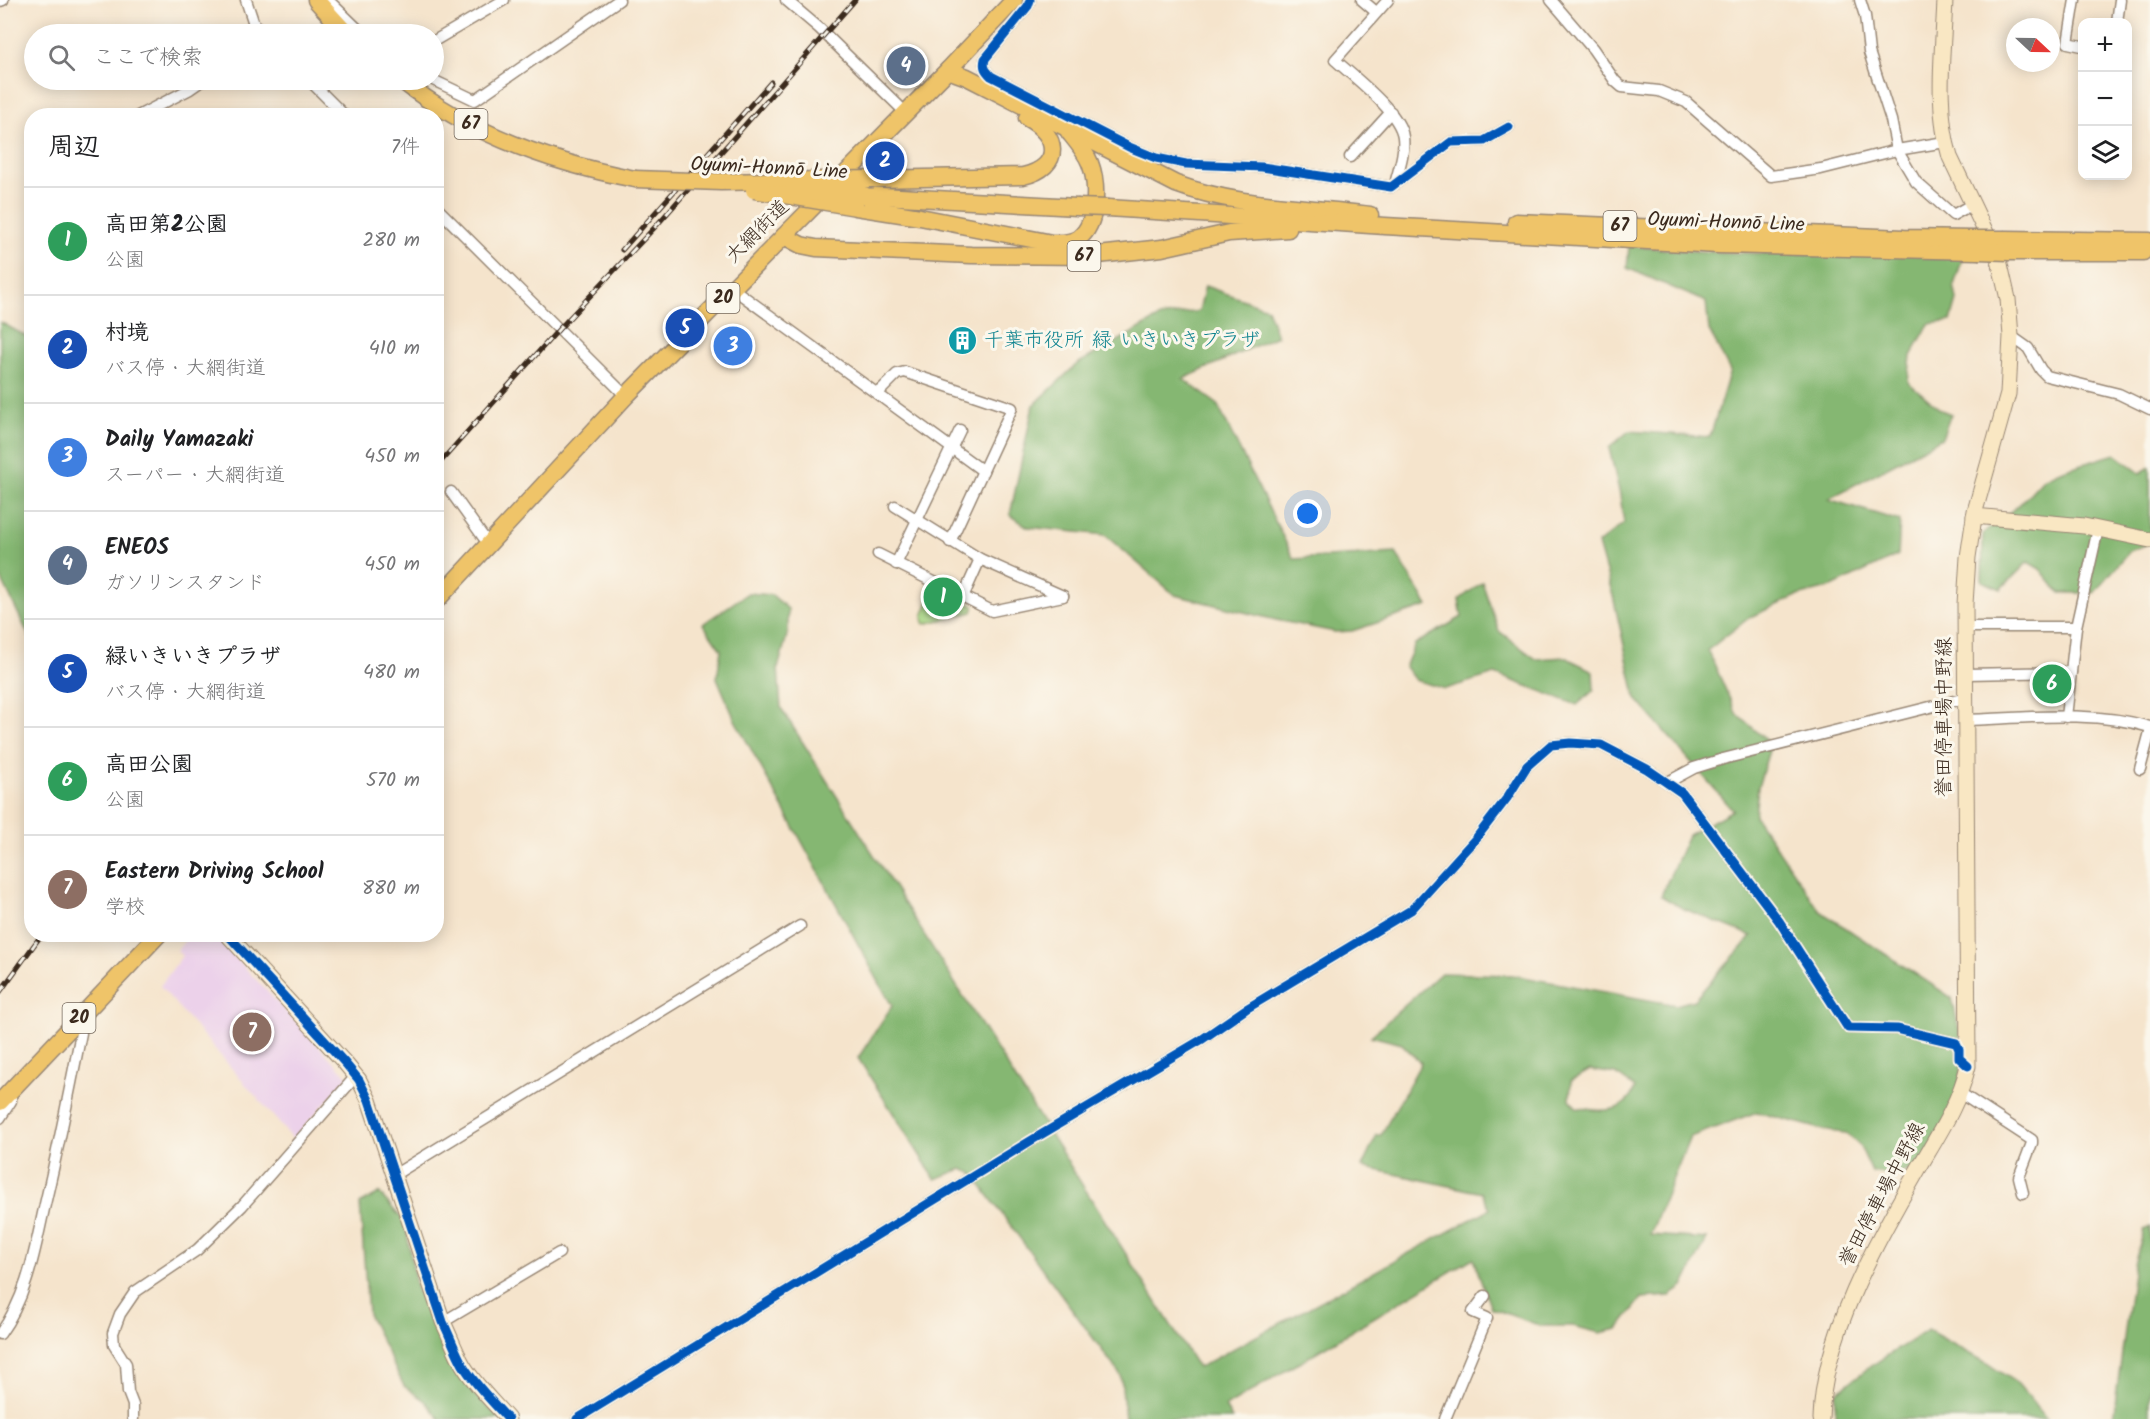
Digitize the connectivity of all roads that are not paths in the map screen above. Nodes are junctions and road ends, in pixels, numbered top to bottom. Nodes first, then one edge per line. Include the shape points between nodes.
1 (246, 0) edge
2 (316, 0) edge
3 (328, 0) edge
4 (504, 0) edge
5 (618, 0) edge
6 (786, 0) edge
7 (1014, 0) edge
8 (1030, 0) edge
9 (1362, 0) edge
10 (1389, 0) edge
11 (1551, 0) edge
12 (1860, 0) edge
13 (1946, 0) edge
14 (2075, 0) edge
15 (2120, 0) edge
16 (1376, 12) junction
17 (2118, 18) edge
18 (254, 24) edge
19 (338, 24) edge
20 (350, 24) edge
21 (444, 35) edge
22 (2078, 45) edge
23 (948, 70) junction
24 (444, 85) edge
25 (188, 90) edge
26 (319, 90) edge
27 (416, 90) edge
28 (153, 108) edge
29 (337, 108) edge
30 (443, 108) edge
31 (444, 109) edge
32 (1391, 112) junction
33 (906, 113) junction
34 (1509, 127) dead end
35 (1066, 129) junction
36 (1945, 142) junction
37 (1897, 150) junction
38 (1350, 157) dead end
39 (635, 179) junction
40 (1395, 184) junction
41 (860, 201) junction
42 (1971, 205) junction
43 (444, 215) edge
44 (1384, 222) junction
45 (784, 236) junction
46 (2150, 241) edge
47 (2008, 245) junction
48 (2150, 252) edge
49 (732, 288) junction
50 (2011, 336) junction
51 (878, 393) junction
52 (626, 396) junction
53 (2150, 409) edge
54 (960, 430) dead end
55 (950, 448) junction
56 (983, 471) junction
57 (451, 492) dead end
58 (895, 507) dead end
59 (1974, 516) junction
60 (916, 520) junction
61 (2098, 528) junction
62 (2150, 540) edge
63 (950, 542) junction
64 (489, 545) junction
65 (878, 554) dead end
66 (980, 559) junction
67 (896, 564) junction
68 (444, 593) edge
69 (963, 597) junction
70 (1965, 627) junction
71 (2076, 627) junction
72 (2071, 672) junction
73 (1966, 674) junction
74 (1966, 698) junction
75 (2066, 717) junction
76 (1966, 720) junction
77 (2150, 730) edge
78 (2140, 769) dead end
79 (1668, 782) junction
80 (800, 926) dead end
81 (151, 942) edge
82 (234, 942) edge
83 (77, 1020) junction
84 (1968, 1066) junction
85 (356, 1076) junction
86 (12, 1088) junction
87 (1960, 1092) junction
88 (0, 1102) edge
89 (0, 1118) edge
90 (394, 1175) junction
91 (2024, 1193) dead end
92 (559, 1253) dead end
93 (1485, 1296) dead end
94 (443, 1322) junction
95 (0, 1334) edge
96 (133, 1419) edge
97 (508, 1419) edge
98 (577, 1419) edge
99 (1445, 1419) edge
100 (1821, 1419) edge

1 - 18 street
2 - 19 main road
3 - 20 street
4 - 21 street
5 - 24 street via 475,100
6 - 33 street
7 - 23 main road, 大網街道 / 20
8 - 40 street via 985,59 985,70 1129,147 1186,164 1263,167 1391,187
9 - 16 street
10 - 16 street
11 - 37 street via 1622,87 1659,91 1686,102 1771,176 1821,169
12 - 37 street via 1869,52
13 - 36 main road, 誉田停車場中野線 via 1941,116
14 - 22 street via 2068,44
15 - 17 street
16 - 32 street via 1335,60
23 - 33 main road, 大網街道 / 20
23 - 35 main road, 67
23 - 39 main road, bridge via 961,86 1038,124 1050,138 1051,159 1040,170 1023,176 733,182
25 - 28 street
26 - 29 street
27 - 30 main road, Oyumi-Honnō Line / 67
31 - 39 main road, Oyumi-Honnō Line / 67 via 510,143 606,174
32 - 38 street
32 - 40 street via 1403,138
33 - 45 main road, 大網街道 / 20
34 - 40 street via 1487,144 1451,142
35 - 41 main road, 67 via 1090,163 1094,183 1090,223 1073,242 1052,243
35 - 44 main road, 67 via 1194,191
36 - 37 street
36 - 42 main road, 誉田停車場中野線
37 - 42 street via 1916,182 1953,215
39 - 41 main road, Oyumi-Honnō Line / 67, bridge
41 - 44 main road, Oyumi-Honnō Line / 67, bridge
42 - 50 main road, 誉田停車場中野線 via 1999,260
43 - 52 street
44 - 45 main road, 67 via 1246,231 1162,248 1089,256 816,248
44 - 47 main road, Oyumi-Honnō Line / 67, bridge
45 - 49 main road, 大網街道 / 20
46 - 47 main road, Oyumi-Honnō Line / 67
47 - 48 main road, Oyumi-Honnō Line / 67
49 - 51 street
49 - 52 main road, 大網街道 / 20
50 - 53 street via 2028,348 2047,376 2119,394
50 - 59 main road, 誉田停車場中野線 via 2008,394
51 - 55 street
51 - 56 street via 897,374 905,372 1012,408
52 - 64 main road, 大網街道 / 20
54 - 55 street
55 - 56 street
55 - 60 street
56 - 63 street
57 - 64 street
58 - 60 street
59 - 61 main road
59 - 70 main road, 誉田停車場中野線
60 - 63 street
60 - 67 street
61 - 62 main road
61 - 71 street
63 - 66 street
64 - 68 main road, 大網街道 / 20
65 - 67 street
66 - 69 street
66 - 69 street via 1062,596 992,612
67 - 69 street
70 - 71 street
70 - 73 main road, 誉田停車場中野線
71 - 72 street
72 - 73 street
72 - 75 street
73 - 74 main road, 誉田停車場中野線
74 - 76 main road, 誉田停車場中野線
74 - 79 street via 1723,759
75 - 76 street
75 - 77 street via 2130,721
76 - 84 main road, 誉田停車場中野線
77 - 78 street
79 - 84 street via 1692,805 1779,921 1848,1028 1897,1029 1956,1044 1959,1058
79 - 98 street via 1601,745 1551,746 1527,766 1477,837 1411,910
80 - 90 street
81 - 83 main road, 20
82 - 85 main road
83 - 86 main road, 20
83 - 95 street via 81,1033 63,1129 27,1282 16,1310
84 - 87 main road, 誉田停車場中野線
85 - 90 main road via 369,1100
85 - 96 street via 242,1206 197,1250 135,1292 120,1314 112,1333 114,1345 126,1364
86 - 88 main road, 20
86 - 89 street
87 - 91 street via 2032,1140 2019,1177
87 - 100 main road, 誉田停車場中野線 via 1892,1214 1835,1337 1823,1385
90 - 94 main road
92 - 94 street
93 - 99 street via 1473,1312 1487,1318
94 - 97 main road via 463,1365

